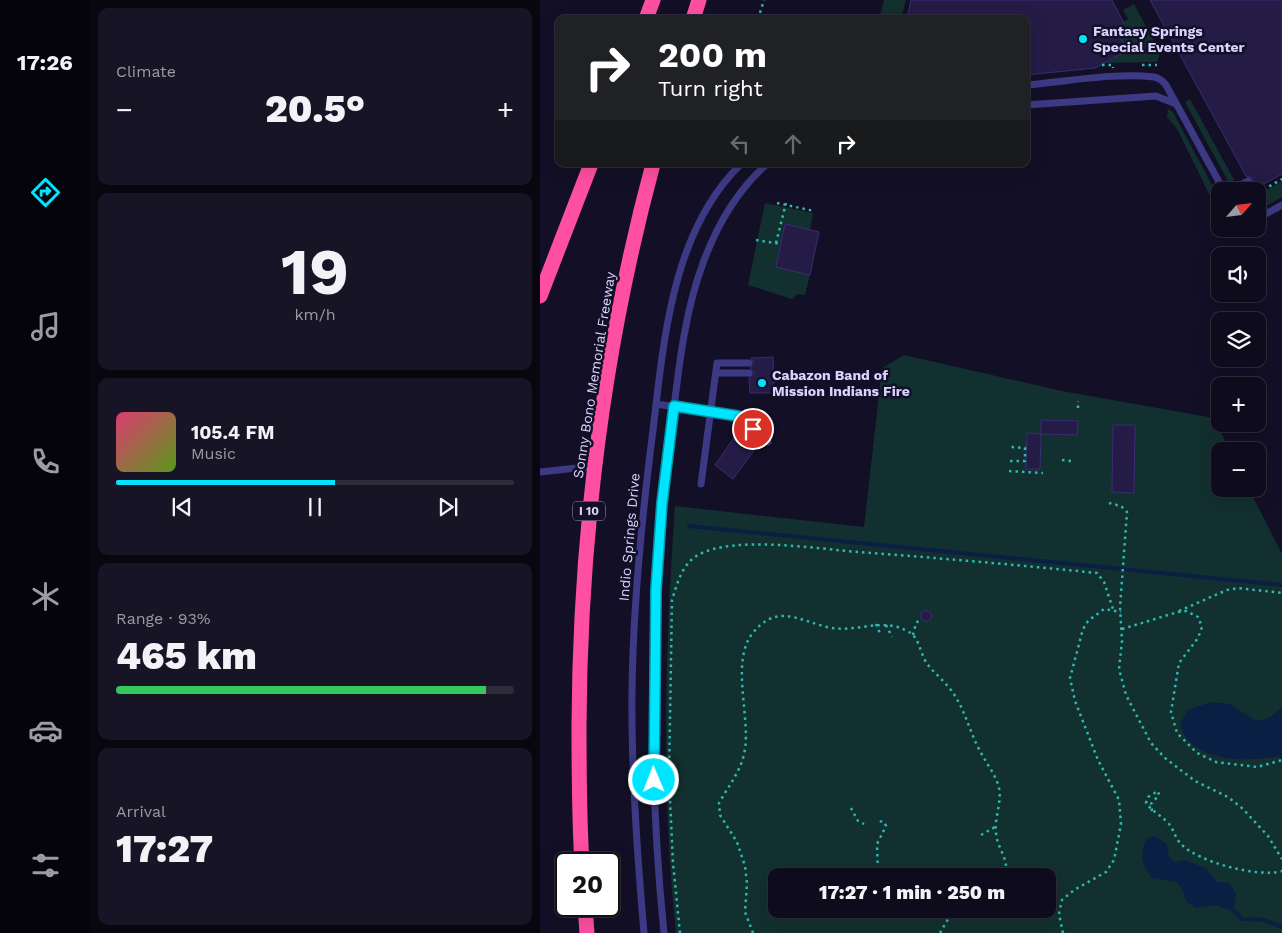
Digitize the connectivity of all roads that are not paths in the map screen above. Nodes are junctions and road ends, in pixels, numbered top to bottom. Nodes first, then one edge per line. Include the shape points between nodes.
1 (653, 0) edge
2 (699, 0) edge
3 (647, 15) edge
4 (694, 15) edge
5 (1030, 85) edge
6 (1030, 105) edge
7 (1178, 105) junction
8 (590, 167) edge
9 (652, 167) edge
10 (738, 167) edge
11 (763, 167) edge
12 (1219, 182) edge
13 (1282, 205) edge
14 (1266, 214) edge
15 (540, 296) edge
16 (749, 364) dead end
17 (716, 372) junction
18 (749, 373) dead end
19 (656, 404) junction
20 (674, 406) junction
21 (711, 411) junction
22 (768, 442) dead end
23 (595, 466) junction
24 (540, 472) edge
25 (701, 484) dead end
26 (582, 852) edge
27 (586, 917) edge
28 (587, 933) edge
29 (644, 933) edge
30 (664, 933) edge

1 - 3 highway
2 - 4 highway
5 - 7 lane via 1154,77 1166,85
6 - 7 lane via 1156,96
7 - 12 lane
8 - 15 highway
9 - 23 highway, Sonny Bono Memorial Freeway / I 10 via 622,296
10 - 19 lane, Indio Springs Drive via 715,194 684,258 675,290
11 - 20 lane via 730,204 702,264 693,294
13 - 14 lane
16 - 17 lane via 717,364
17 - 18 lane
17 - 21 lane
19 - 20 lane
19 - 29 lane, Indio Springs Drive via 644,501 632,692
20 - 21 lane
20 - 30 lane via 662,503 653,693 654,797
21 - 22 lane via 738,416
21 - 25 lane
23 - 24 lane
23 - 26 highway, Sonny Bono Memorial Freeway / I 10 via 588,522 580,660
27 - 28 highway

